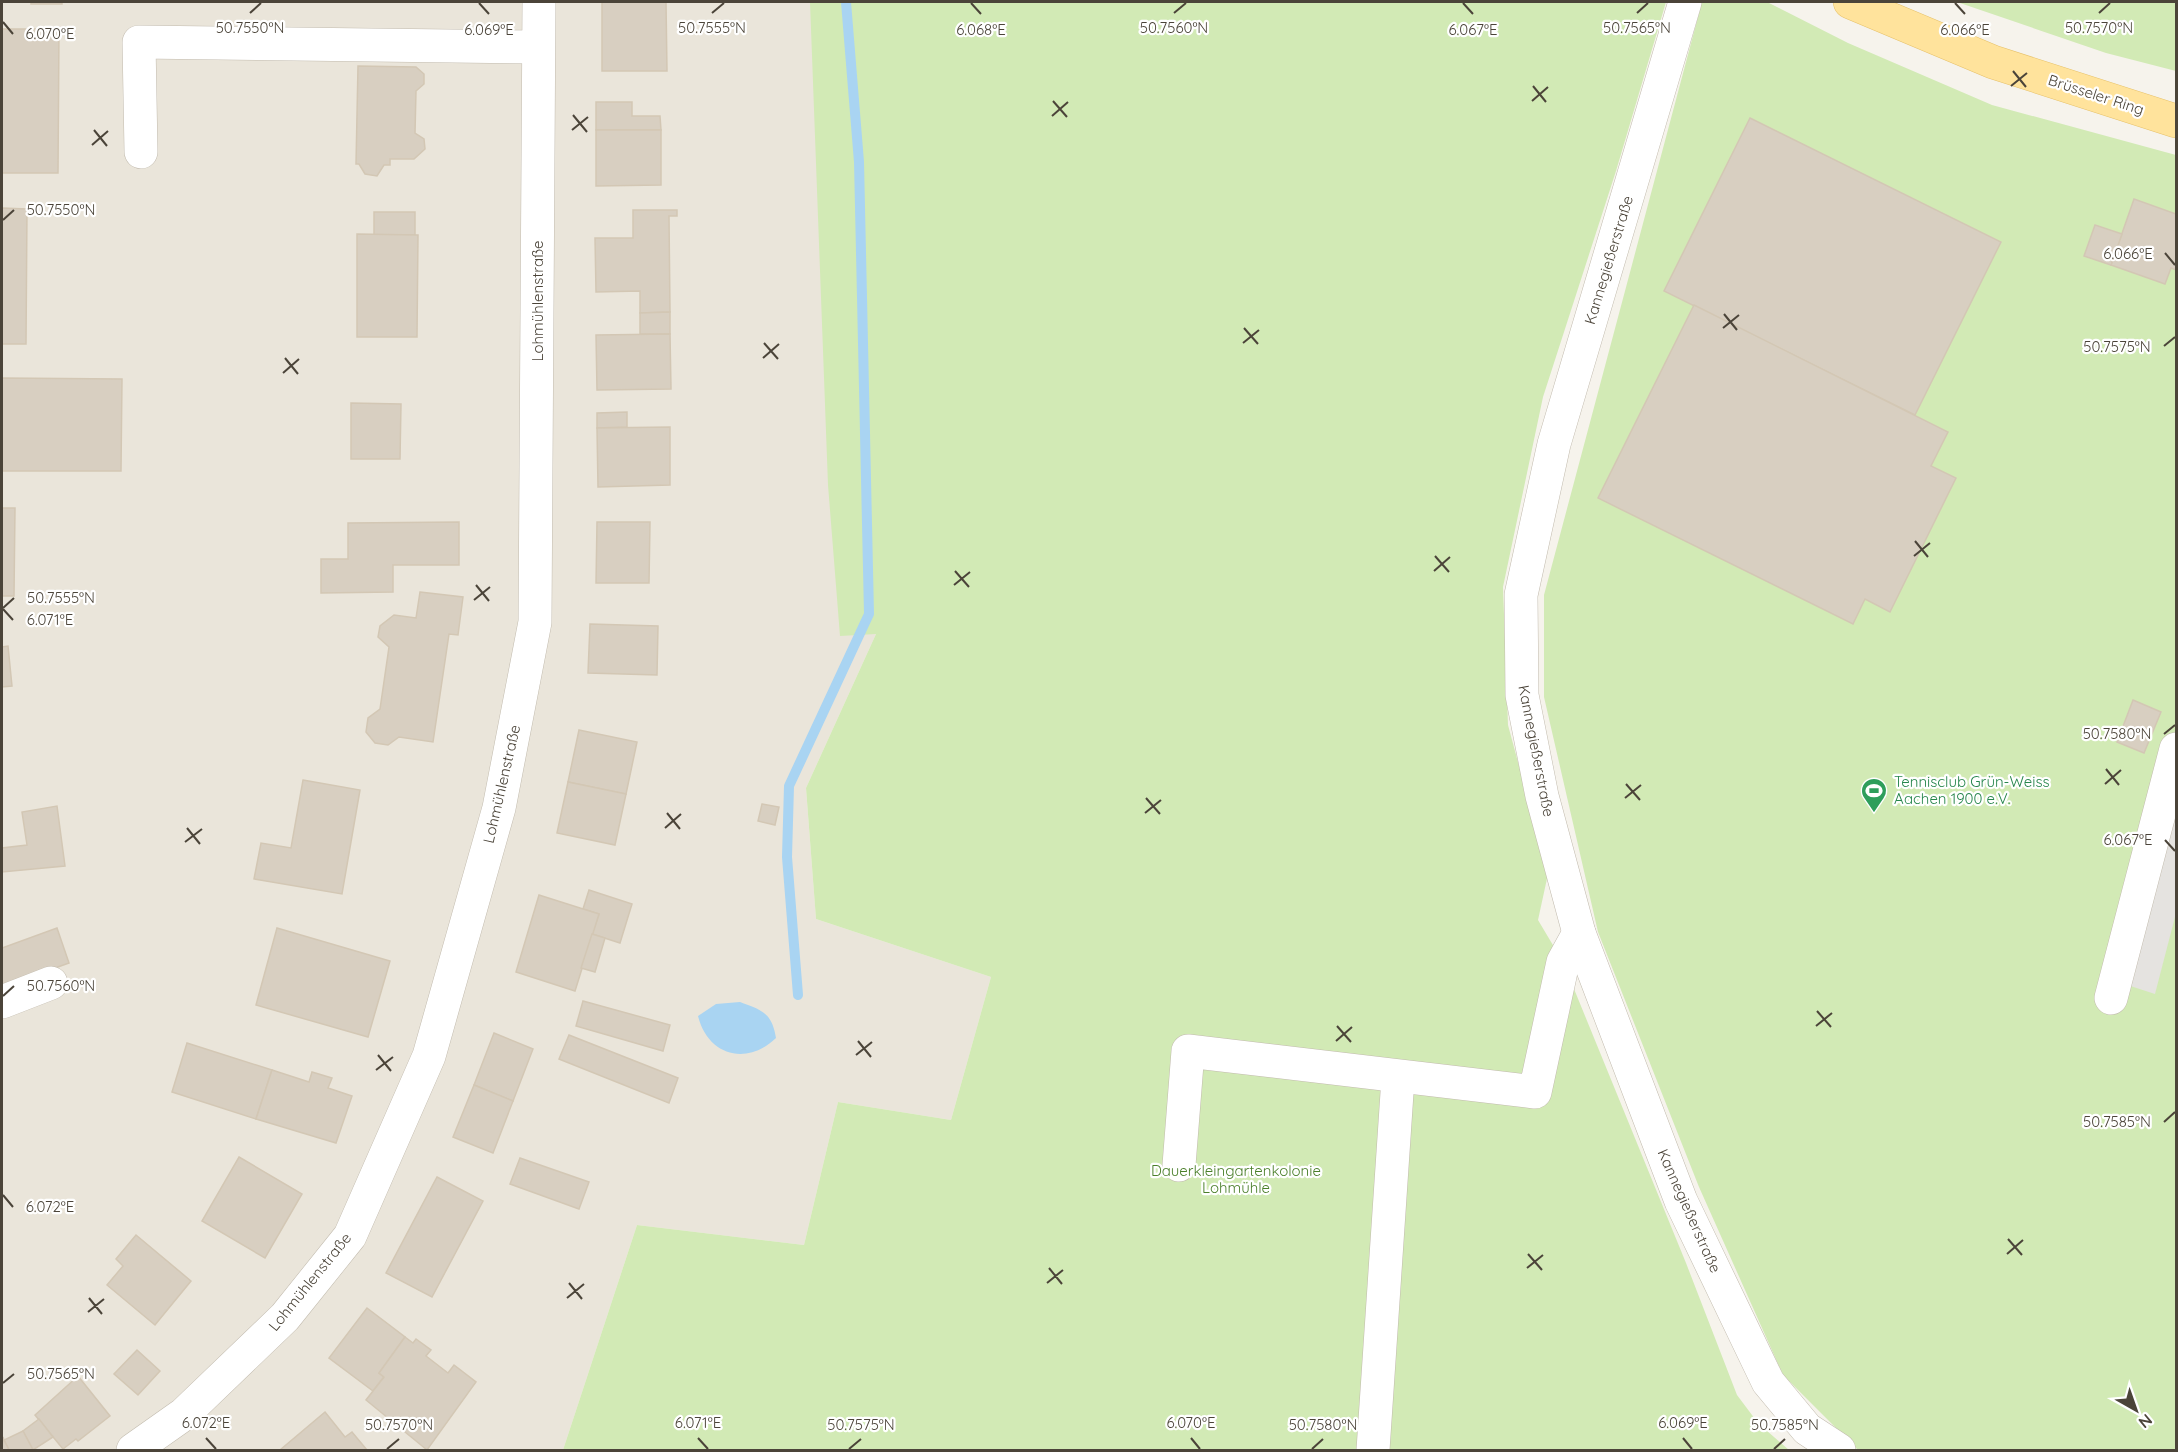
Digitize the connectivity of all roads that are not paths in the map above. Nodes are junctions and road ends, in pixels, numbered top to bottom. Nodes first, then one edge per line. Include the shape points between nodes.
1 (539, 2) edge
2 (1685, 2) edge
3 (1850, 2) edge
4 (537, 47) junction
5 (2176, 121) edge
6 (141, 152) dead end
7 (2176, 749) edge
8 (1579, 933) junction
9 (51, 983) dead end
10 (2111, 998) dead end
11 (2, 1002) edge
12 (1398, 1078) junction
13 (1179, 1165) dead end
14 (133, 1450) edge
15 (1373, 1450) edge
16 (1839, 1450) edge

1 - 4 street, Lohmühlenstraße
2 - 8 street, Kannegießerstraße via 1554,444 1521,595 1522,695 1542,796
3 - 5 main road, Brüsseler Ring via 1993,63
4 - 6 street via 139,42
4 - 14 street, Lohmühlenstraße via 535,622 499,808 429,1056 350,1236 285,1317 184,1414
7 - 10 street
8 - 12 street via 1563,962 1534,1092
8 - 16 street, Kannegießerstraße via 1681,1201 1768,1382 1807,1429
9 - 11 street
12 - 13 street via 1188,1051
12 - 15 street

